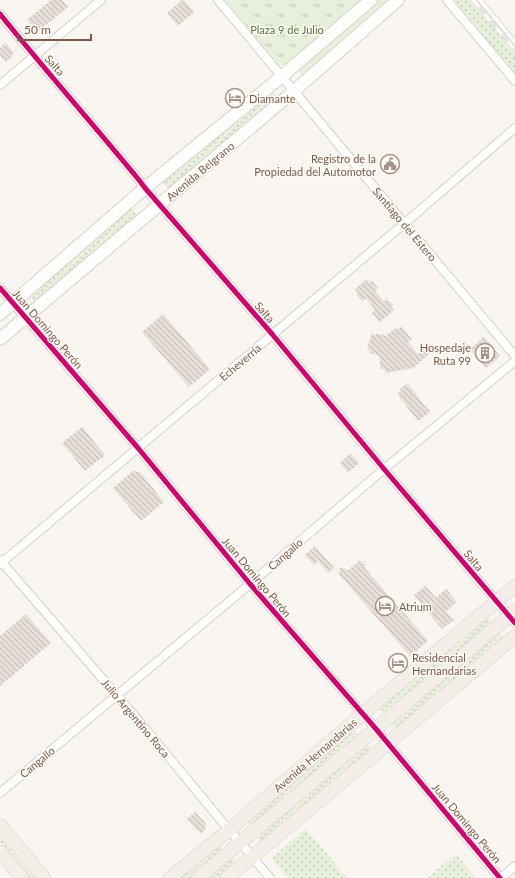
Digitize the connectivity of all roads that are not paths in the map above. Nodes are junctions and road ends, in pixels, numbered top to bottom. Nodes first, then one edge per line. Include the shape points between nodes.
1 (101, 0) edge
2 (218, 0) edge
3 (371, 0) edge
4 (398, 0) edge
5 (447, 0) edge
6 (480, 0) edge
7 (0, 14) edge
8 (515, 42) edge
9 (35, 57) junction
10 (281, 77) junction
11 (515, 81) edge
12 (0, 85) edge
13 (294, 91) junction
14 (515, 128) edge
15 (145, 188) junction
16 (159, 205) junction
17 (404, 223) junction
18 (0, 288) edge
19 (13, 304) junction
20 (0, 314) edge
21 (25, 318) junction
22 (272, 334) junction
23 (0, 339) edge
24 (515, 356) edge
25 (515, 361) edge
26 (138, 448) junction
27 (384, 469) junction
28 (1, 562) edge
29 (250, 584) junction
30 (515, 586) edge
31 (497, 602) junction
32 (513, 617) edge
33 (515, 636) edge
34 (117, 695) junction
35 (363, 714) junction
36 (376, 729) junction
37 (388, 744) junction
38 (0, 793) edge
39 (0, 824) edge
40 (228, 830) junction
41 (240, 842) junction
42 (0, 852) edge
43 (252, 856) junction
44 (515, 866) edge
45 (22, 878) edge
46 (44, 878) edge
47 (170, 878) edge
48 (198, 878) edge
49 (227, 878) edge
50 (270, 878) edge
51 (501, 878) edge

1 - 9 street
2 - 10 street, Santiago del Estero
3 - 10 main road, Avenida Belgrano
4 - 13 main road, Avenida Belgrano
5 - 11 street
6 - 8 lane
7 - 9 street, Salta
9 - 12 street
9 - 15 street, Salta
10 - 13 street, Santiago del Estero
10 - 15 main road, Avenida Belgrano
13 - 16 main road, Avenida Belgrano
13 - 17 street, Santiago del Estero
14 - 17 street, Echeverría
15 - 16 street, Salta
15 - 19 main road, Avenida Belgrano
16 - 21 main road, Avenida Belgrano
16 - 22 street, Salta
17 - 22 street, Echeverría
17 - 24 street, Santiago del Estero
18 - 19 street, Juan Domingo Perón
19 - 20 main road, Avenida Belgrano
19 - 21 street, Juan Domingo Perón
21 - 23 main road, Avenida Belgrano
21 - 26 street, Juan Domingo Perón
22 - 26 street, Echeverría
22 - 27 street, Salta
25 - 27 street, Cangallo
26 - 28 street, Echeverría
26 - 29 street, Juan Domingo Perón
27 - 29 street, Cangallo
27 - 31 street, Salta
28 - 34 street, Julio Argentino Roca
29 - 34 street, Cangallo
29 - 35 street, Juan Domingo Perón
30 - 31 main road, Avenida Hernandarias
31 - 32 street, Salta
31 - 35 main road, Avenida Hernandarias
32 - 36 main road, Avenida Hernandarias
33 - 37 main road
34 - 38 street, Cangallo
34 - 40 street, Julio Argentino Roca
35 - 36 street, Juan Domingo Perón
35 - 40 main road, Avenida Hernandarias
36 - 37 street, Juan Domingo Perón
36 - 41 main road, Avenida Hernandarias
37 - 43 main road
37 - 51 street, Juan Domingo Perón
39 - 46 main road
40 - 41 street, Julio Argentino Roca
40 - 47 main road, Avenida Hernandarias
41 - 43 street, Julio Argentino Roca
41 - 48 main road, Avenida Hernandarias
42 - 45 main road
43 - 49 main road
43 - 50 street, Julio Argentino Roca
44 - 51 street

